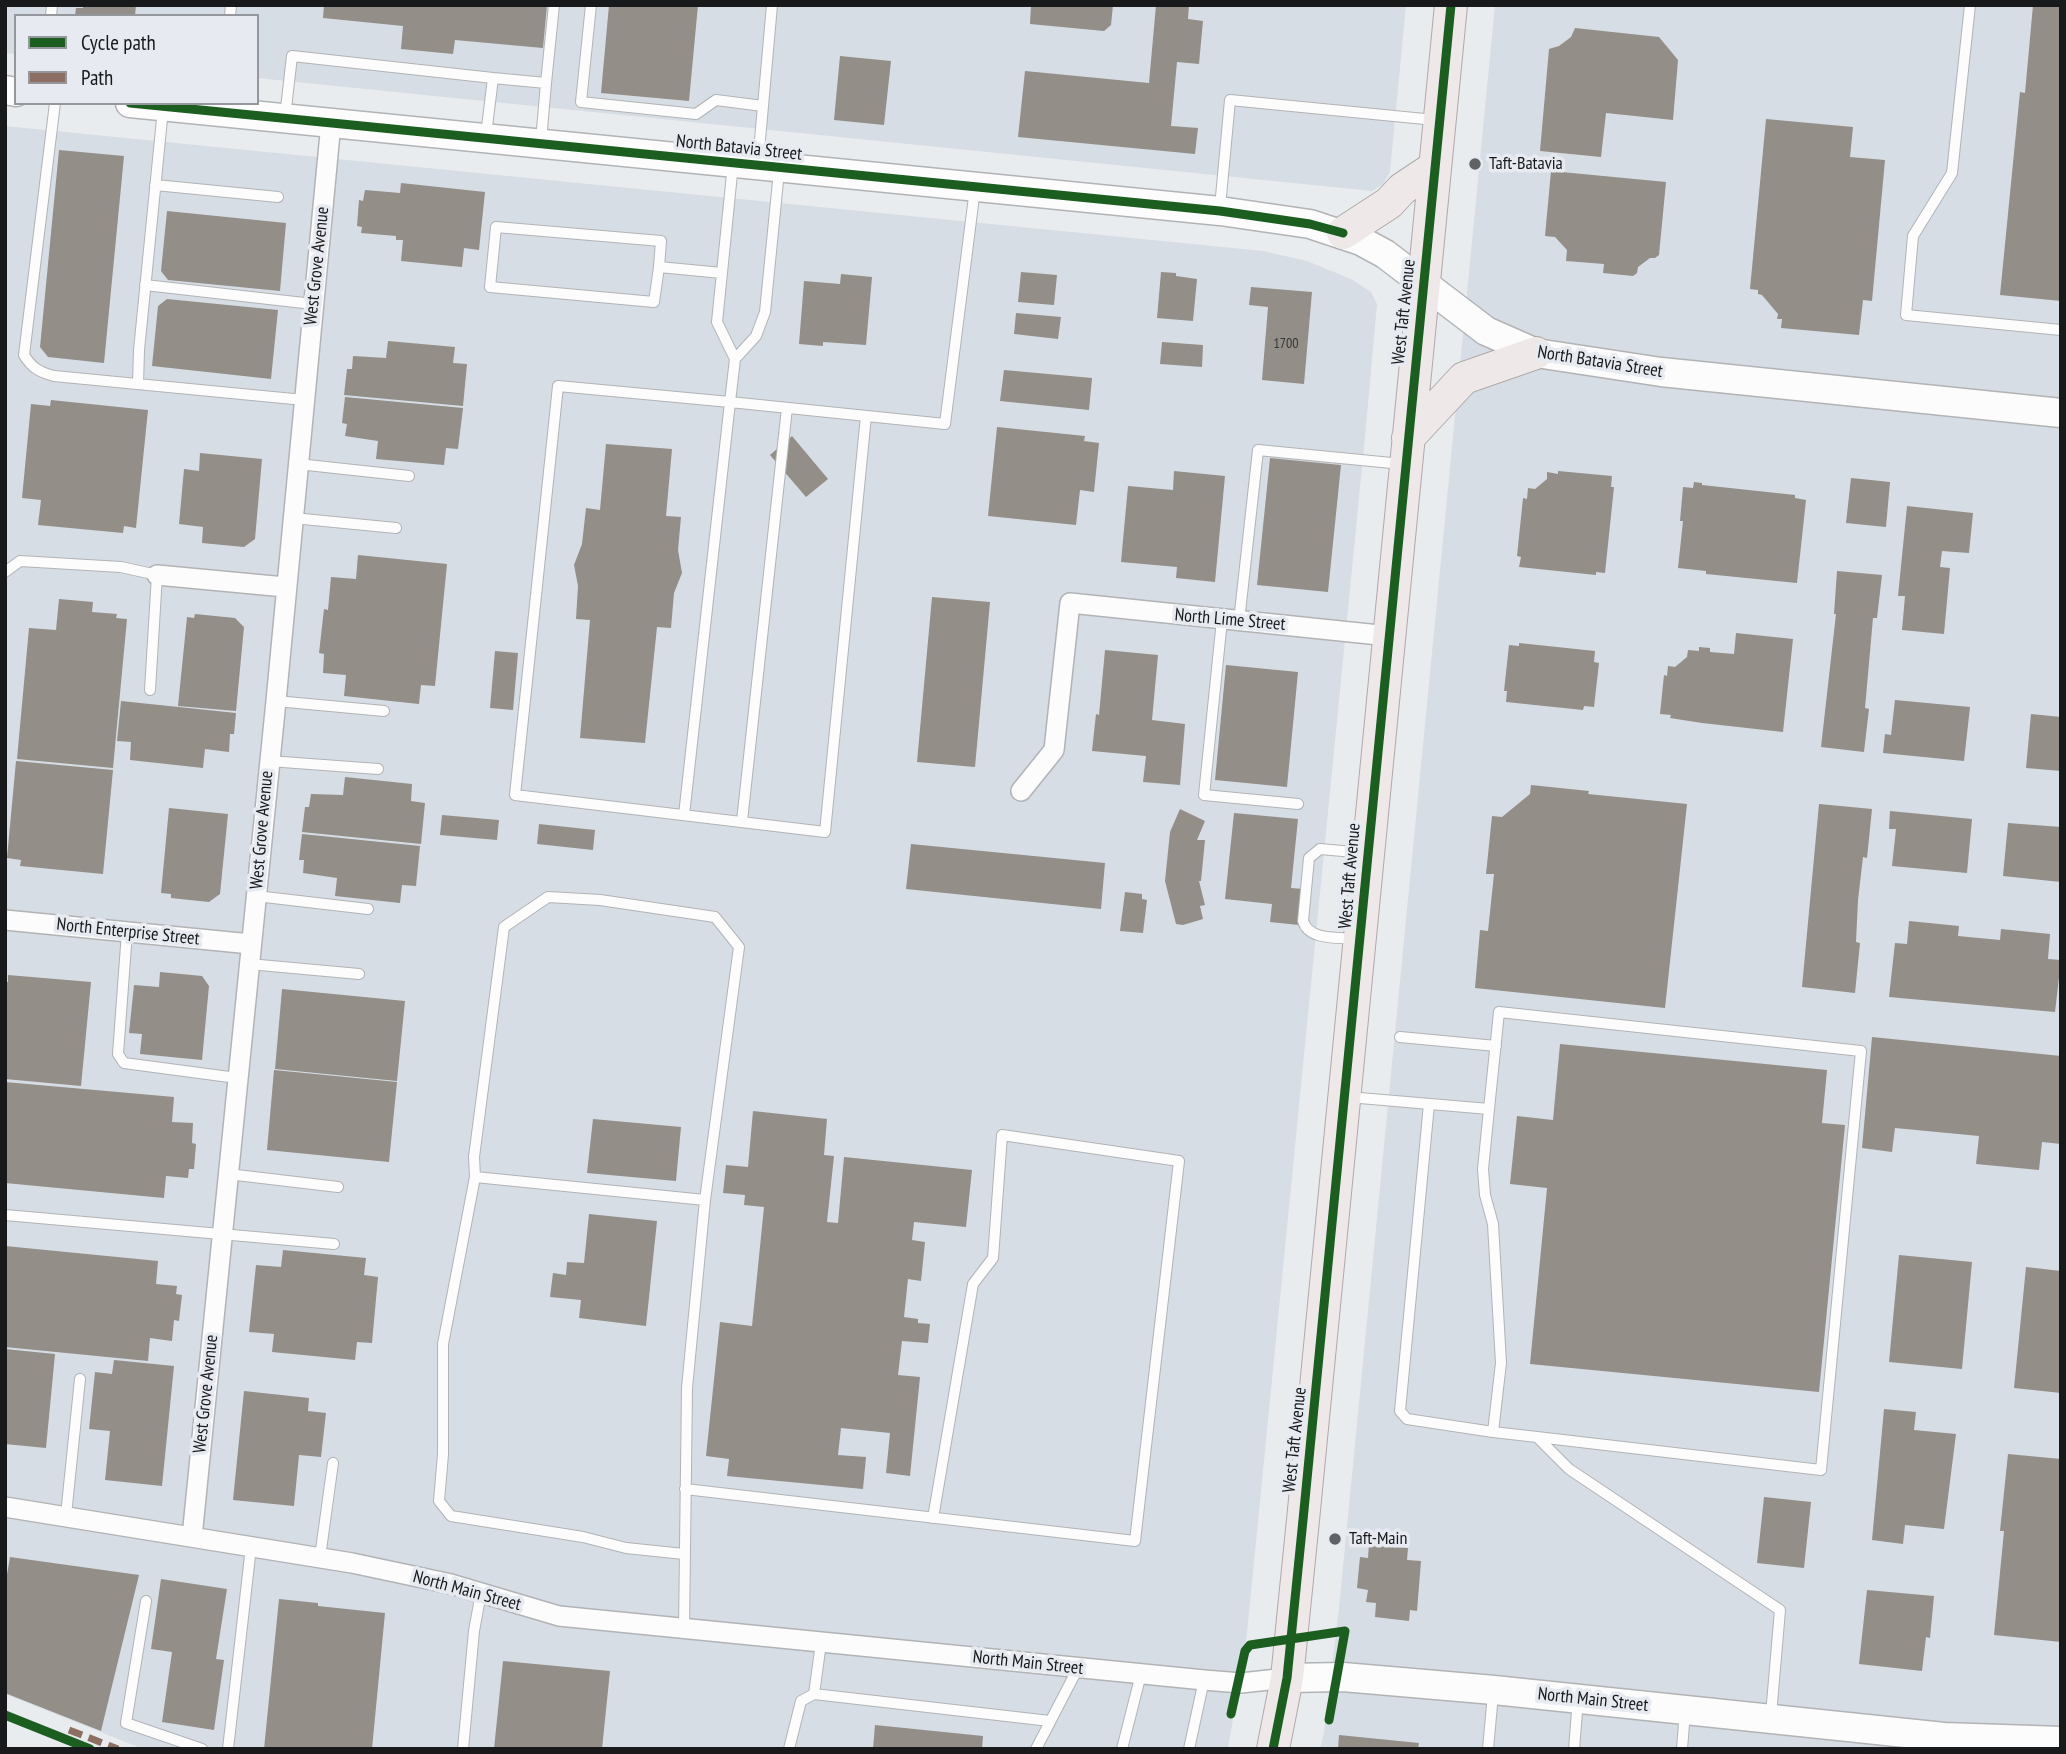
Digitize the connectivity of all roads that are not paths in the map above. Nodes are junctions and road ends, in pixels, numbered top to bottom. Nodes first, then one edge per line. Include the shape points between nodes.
1 (554, 5) edge
2 (591, 5) edge
3 (772, 5) edge
4 (1451, 5) edge
5 (1970, 5) edge
6 (493, 78) junction
7 (546, 83) junction
8 (55, 105) edge
9 (147, 105) edge
10 (764, 106) junction
11 (164, 107) junction
12 (223, 108) edge
13 (285, 118) junction
14 (1440, 120) junction
15 (331, 123) junction
16 (485, 139) junction
17 (541, 144) junction
18 (757, 166) junction
19 (1435, 167) junction
20 (155, 185) junction
21 (975, 188) junction
22 (278, 197) dead end
23 (1220, 211) junction
24 (1343, 233) junction
25 (659, 267) junction
26 (722, 273) junction
27 (1423, 282) junction
28 (145, 285) junction
29 (313, 304) junction
30 (2061, 330) edge
31 (1536, 354) junction
32 (735, 359) junction
33 (138, 384) junction
34 (304, 400) junction
35 (730, 402) junction
36 (787, 408) junction
37 (2061, 412) edge
38 (866, 416) junction
39 (1407, 451) junction
40 (298, 464) junction
41 (409, 476) dead end
42 (292, 518) junction
43 (397, 528) dead end
44 (5, 572) edge
45 (157, 575) junction
46 (285, 587) junction
47 (1231, 620) junction
48 (1389, 636) junction
49 (150, 690) dead end
50 (276, 701) junction
51 (384, 711) dead end
52 (269, 761) junction
53 (378, 769) dead end
54 (1021, 791) dead end
55 (1298, 804) dead end
56 (684, 814) junction
57 (742, 821) junction
58 (1368, 853) junction
59 (256, 896) junction
60 (368, 909) dead end
61 (5, 920) edge
62 (127, 932) junction
63 (1360, 939) junction
64 (250, 954) junction
65 (359, 974) dead end
66 (1400, 1037) dead end
67 (1496, 1046) junction
68 (237, 1078) junction
69 (1344, 1097) junction
70 (1429, 1104) junction
71 (1489, 1109) junction
72 (228, 1174) junction
73 (475, 1177) junction
74 (338, 1187) dead end
75 (705, 1200) junction
76 (5, 1215) edge
77 (222, 1235) junction
78 (334, 1244) dead end
79 (80, 1379) dead end
80 (1493, 1432) junction
81 (1537, 1437) junction
82 (333, 1463) dead end
83 (685, 1489) junction
84 (5, 1507) edge
85 (66, 1515) junction
86 (933, 1518) junction
87 (192, 1537) junction
88 (251, 1547) junction
89 (684, 1554) junction
90 (320, 1557) junction
91 (481, 1593) junction
92 (146, 1601) dead end
93 (684, 1629) junction
94 (821, 1643) junction
95 (1078, 1668) junction
96 (1141, 1674) junction
97 (1287, 1678) junction
98 (1204, 1681) junction
99 (1494, 1690) junction
100 (814, 1694) junction
101 (1578, 1699) junction
102 (1685, 1710) junction
103 (1770, 1719) junction
104 (1051, 1721) junction
105 (2061, 1741) edge
106 (1943, 1743) edge
107 (202, 1749) edge
108 (228, 1749) edge
109 (463, 1749) edge
110 (789, 1749) edge
111 (1036, 1749) edge
112 (1122, 1749) edge
113 (1189, 1749) edge
114 (1273, 1749) edge
115 (1488, 1749) edge
116 (1574, 1749) edge
117 (1682, 1749) edge

1 - 7 lane
2 - 10 lane via 581,102 696,114 716,100
3 - 10 lane
4 - 14 main road, West Taft Avenue
5 - 30 lane via 1952,173 1913,236 1906,315
6 - 7 lane
6 - 13 lane via 292,56
6 - 16 lane
7 - 17 lane
8 - 33 lane via 24,355 39,372
9 - 11 main road, North Batavia Street
10 - 18 lane
11 - 12 main road, North Batavia Street
11 - 20 lane
12 - 13 main road, North Batavia Street
13 - 15 main road, North Batavia Street
14 - 19 main road, West Taft Avenue
14 - 23 lane via 1230,100
15 - 16 main road, North Batavia Street
15 - 29 street, West Grove Avenue
16 - 17 main road, North Batavia Street
17 - 18 main road, North Batavia Street
18 - 21 main road, North Batavia Street
18 - 26 lane
18 - 32 lane via 765,312 757,336
19 - 24 main road
19 - 27 main road, West Taft Avenue
20 - 22 lane
20 - 28 lane
21 - 23 main road, North Batavia Street
21 - 38 lane via 945,424
23 - 24 main road, North Batavia Street
24 - 27 main road, North Batavia Street via 1375,247
25 - 25 lane via 654,302 490,287 496,227 662,242
25 - 26 lane
26 - 32 lane via 717,322
27 - 31 main road, North Batavia Street via 1486,331
27 - 39 main road, West Taft Avenue
28 - 29 lane
28 - 33 lane
29 - 34 street, West Grove Avenue
31 - 37 main road, North Batavia Street via 1661,372
31 - 39 main road via 1464,378
32 - 35 lane
33 - 34 lane
34 - 40 street, West Grove Avenue
35 - 36 lane
35 - 56 lane
35 - 56 lane via 558,386 515,795
36 - 38 lane
36 - 57 lane
38 - 57 lane via 825,832
39 - 47 lane via 1258,450
39 - 48 main road, West Taft Avenue
40 - 41 lane
40 - 42 street, West Grove Avenue
42 - 43 lane
42 - 46 street, West Grove Avenue
44 - 45 lane via 20,561 121,567
45 - 46 street
45 - 49 lane
46 - 50 street, West Grove Avenue
47 - 48 street, North Lime Street
47 - 54 street, North Lime Street via 1070,603 1054,750
47 - 55 lane via 1204,795
48 - 58 main road, West Taft Avenue
50 - 51 lane
50 - 52 street, West Grove Avenue
52 - 53 lane
52 - 59 street, West Grove Avenue
56 - 57 lane
58 - 63 main road, West Taft Avenue
58 - 63 lane via 1320,849 1309,858 1303,921 1312,935
59 - 60 lane
59 - 64 street, West Grove Avenue
61 - 62 street, North Enterprise Street
62 - 64 street, North Enterprise Street
62 - 68 lane via 118,1054 124,1063
63 - 69 main road, West Taft Avenue
64 - 65 lane
64 - 68 street, West Grove Avenue
66 - 67 lane
67 - 71 lane
67 - 81 lane via 1499,1012 1861,1051 1821,1470
68 - 72 street, West Grove Avenue
69 - 70 lane
69 - 97 main road, West Taft Avenue
70 - 71 lane
70 - 80 lane via 1400,1411 1408,1419
71 - 80 lane via 1483,1169 1493,1224 1501,1363
72 - 74 lane
72 - 77 street, West Grove Avenue
73 - 75 lane
73 - 75 lane via 504,927 548,897 600,900 715,917 740,947
73 - 89 lane via 443,1344 439,1501 451,1516
75 - 83 lane via 687,1388
76 - 77 lane
77 - 78 lane
77 - 87 street, West Grove Avenue
79 - 85 lane
80 - 81 lane
81 - 103 lane via 1569,1469 1780,1609
82 - 90 lane
83 - 86 lane
83 - 89 lane
84 - 85 street, North Main Street
85 - 87 street, North Main Street
86 - 86 lane via 1135,1541 1179,1161 1002,1135 993,1258 973,1284
87 - 88 street, North Main Street
88 - 90 street, North Main Street
88 - 108 lane
89 - 93 lane
90 - 91 street, North Main Street
91 - 93 street, North Main Street via 559,1616
91 - 109 lane
92 - 107 lane via 127,1723
93 - 94 street, North Main Street
94 - 95 street, North Main Street
94 - 100 lane
95 - 96 street, North Main Street
95 - 104 lane
96 - 98 street, North Main Street
96 - 112 lane
97 - 98 street, North Main Street
97 - 99 main road, North Main Street via 1343,1677
97 - 114 main road, West Taft Avenue
98 - 113 lane
99 - 101 main road, North Main Street
99 - 115 lane
100 - 104 lane
100 - 110 lane via 801,1700
101 - 102 main road, North Main Street
101 - 116 lane
102 - 103 main road, North Main Street
102 - 117 lane
103 - 106 main road, North Main Street
104 - 111 lane
105 - 106 main road, North Main Street

